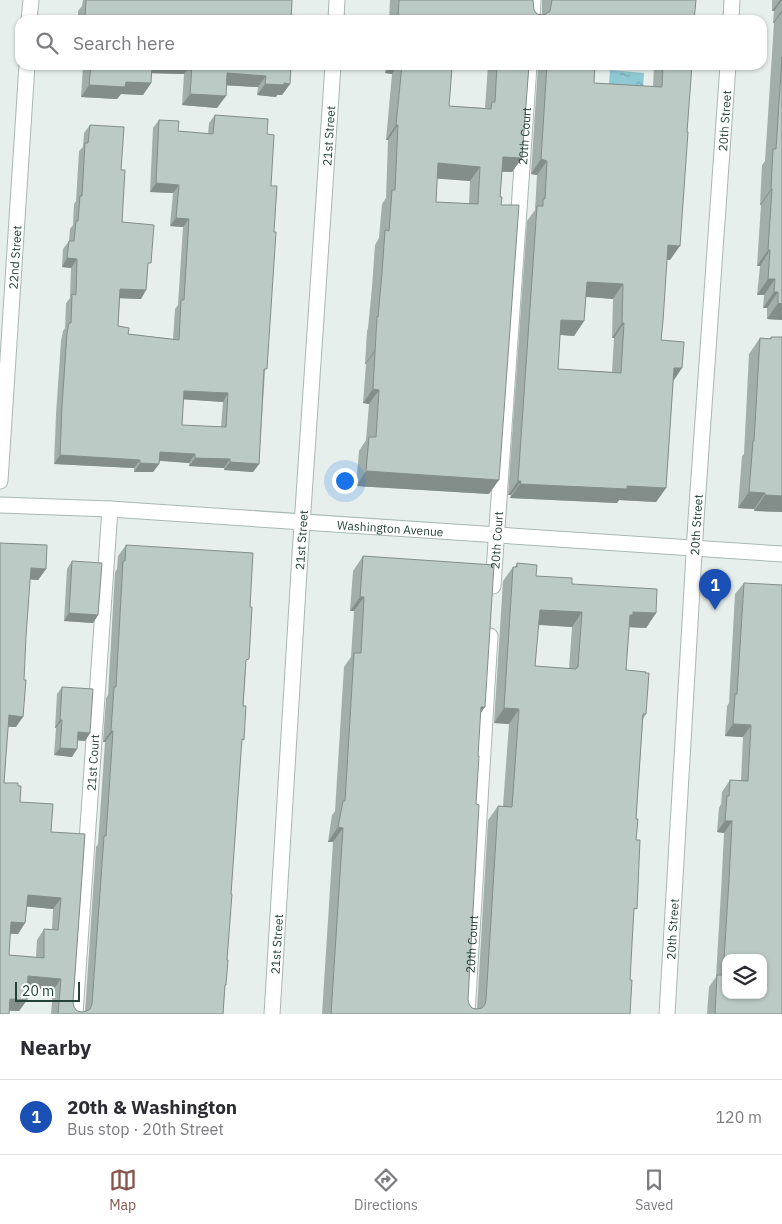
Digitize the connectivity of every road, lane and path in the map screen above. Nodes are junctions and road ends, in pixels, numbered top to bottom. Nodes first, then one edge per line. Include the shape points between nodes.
1 (31, 0) edge
2 (337, 0) edge
3 (533, 0) edge
4 (732, 0) edge
5 (30, 15) edge
6 (336, 15) edge
7 (532, 15) edge
8 (731, 15) edge
9 (26, 70) edge
10 (333, 70) edge
11 (529, 70) edge
12 (728, 70) edge
13 (4, 350) edge
14 (0, 481) edge
15 (0, 505) edge
16 (110, 510) junction
17 (302, 522) junction
18 (496, 534) junction
19 (695, 548) junction
20 (782, 554) edge
21 (492, 600) edge
22 (491, 620) edge
23 (75, 1014) edge
24 (272, 1014) edge
25 (467, 1014) edge
26 (667, 1014) edge

1 - 5 street
2 - 6 street
3 - 7 street
4 - 8 street
9 - 13 street, 22nd Street
10 - 17 street, 21st Street
11 - 18 street, 20th Court
12 - 19 street, 20th Street
13 - 14 street, 22nd Street
15 - 16 street, Washington Avenue
16 - 17 street, Washington Avenue
16 - 23 street, 21st Court
17 - 18 street, Washington Avenue
17 - 24 street, 21st Street
18 - 19 street, Washington Avenue
18 - 21 street, 20th Court
19 - 20 street, Washington Avenue
19 - 26 street, 20th Street
22 - 25 street, 20th Court

